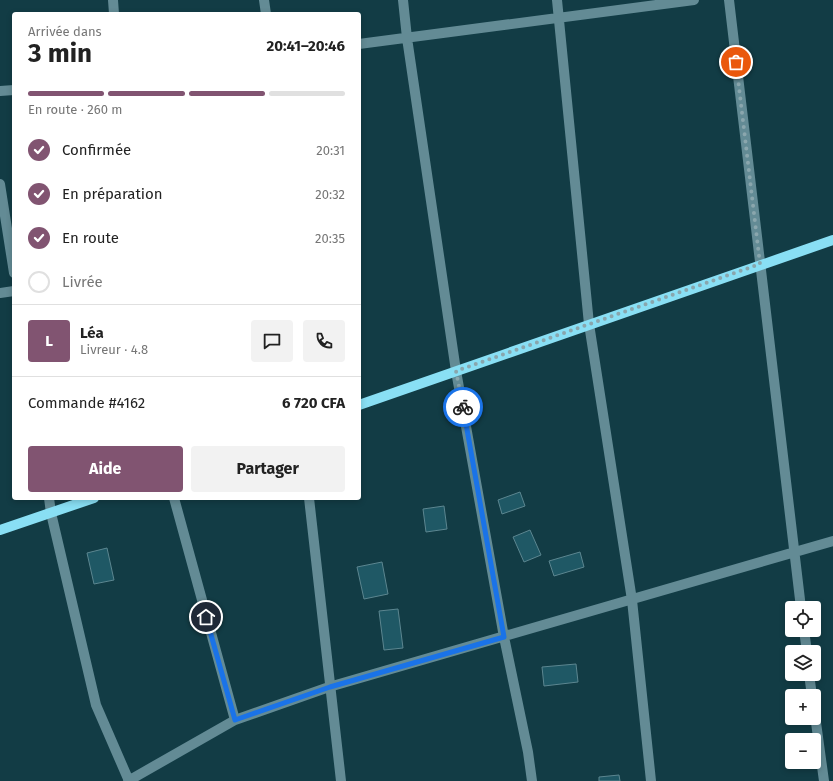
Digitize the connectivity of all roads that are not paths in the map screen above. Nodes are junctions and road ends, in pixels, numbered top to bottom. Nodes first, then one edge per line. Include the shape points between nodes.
1 (113, 0) edge
2 (264, 0) edge
3 (403, 0) edge
4 (557, 0) edge
5 (694, 0) edge
6 (729, 0) edge
7 (114, 12) edge
8 (266, 12) edge
9 (558, 18) junction
10 (407, 38) junction
11 (361, 44) edge
12 (12, 90) edge
13 (0, 91) edge
14 (0, 184) edge
15 (833, 240) edge
16 (12, 260) edge
17 (760, 264) junction
18 (12, 292) edge
19 (0, 293) edge
20 (589, 324) junction
21 (456, 371) junction
22 (361, 404) edge
23 (49, 500) edge
24 (88, 500) edge
25 (175, 500) edge
26 (309, 500) edge
27 (51, 513) junction
28 (0, 530) edge
29 (833, 541) edge
30 (793, 554) junction
31 (632, 600) junction
32 (800, 601) edge
33 (504, 637) junction
34 (330, 687) junction
35 (235, 720) junction
36 (816, 725) edge
37 (129, 781) edge
38 (341, 781) edge
39 (532, 781) edge
40 (650, 781) edge
41 (824, 781) edge

1 - 7 street
2 - 8 street
3 - 10 street
4 - 9 street
5 - 9 street
6 - 17 street
9 - 10 street
9 - 20 street
10 - 11 street
10 - 21 street
12 - 13 street
14 - 16 street
15 - 17 main road
17 - 20 main road
17 - 30 street
18 - 19 street
20 - 21 main road
20 - 31 street
21 - 22 main road
21 - 33 street
23 - 27 street
24 - 27 main road
25 - 35 street
26 - 34 street
27 - 28 main road
27 - 37 street via 96,705
29 - 30 street
30 - 31 street
30 - 32 street
31 - 33 street
31 - 40 street
33 - 34 street
33 - 39 street
34 - 35 street
34 - 38 street
35 - 37 street
36 - 41 street

